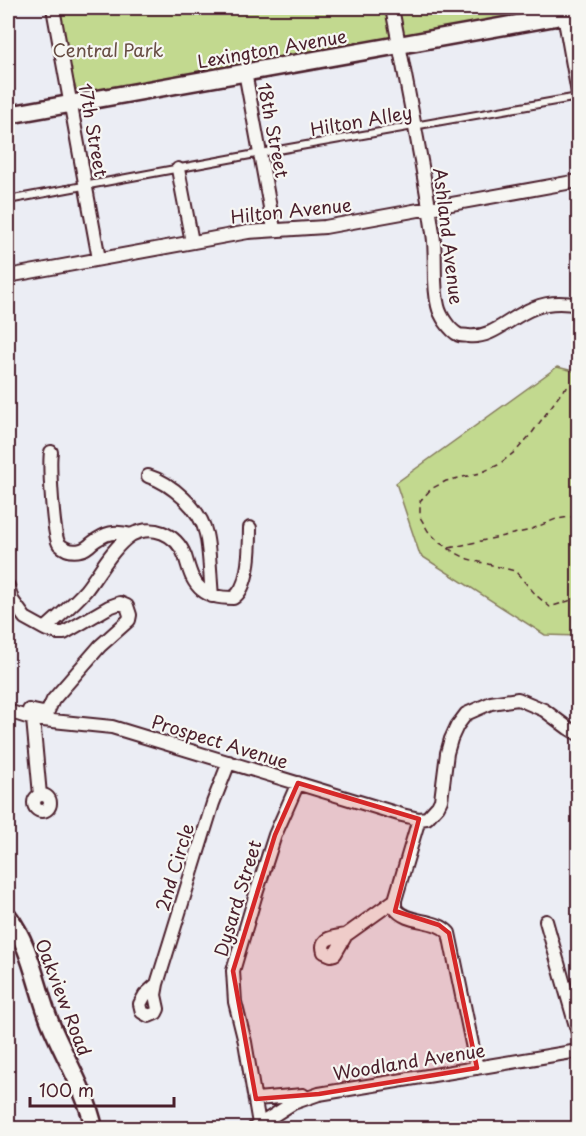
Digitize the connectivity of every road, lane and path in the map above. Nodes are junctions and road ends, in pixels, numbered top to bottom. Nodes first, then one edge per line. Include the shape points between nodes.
1 (53, 8) edge
2 (392, 8) edge
3 (571, 14) edge
4 (399, 45) junction
5 (245, 72) junction
6 (579, 95) edge
7 (71, 103) junction
8 (8, 115) edge
9 (415, 126) junction
10 (261, 153) junction
11 (178, 169) junction
12 (579, 181) edge
13 (85, 187) junction
14 (8, 200) edge
15 (429, 209) junction
16 (274, 229) junction
17 (192, 242) junction
18 (99, 259) junction
19 (8, 276) edge
20 (579, 305) edge
21 (579, 386) edge
22 (51, 452) dead end
23 (148, 476) dead end
24 (579, 516) edge
25 (250, 528) dead end
26 (131, 535) junction
27 (448, 548) junction
28 (8, 586) edge
29 (212, 596) junction
30 (579, 598) edge
31 (45, 628) junction
32 (8, 709) edge
33 (33, 719) junction
34 (579, 734) edge
35 (229, 762) junction
36 (298, 783) junction
37 (40, 795) dead end
38 (419, 819) junction
39 (395, 900) junction
40 (8, 915) edge
41 (546, 921) dead end
42 (346, 935) dead end
43 (157, 984) dead end
44 (579, 1033) edge
45 (579, 1051) edge
46 (477, 1068) junction
47 (320, 1094) junction
48 (256, 1099) junction
49 (256, 1126) edge
50 (94, 1128) edge

1 - 7 street, 17th Street
2 - 4 street, Ashland Avenue
3 - 4 street, Lexington Avenue
3 - 6 street
4 - 5 street, Lexington Avenue
4 - 9 street, Ashland Avenue
5 - 7 street, Lexington Avenue
5 - 10 street, 18th Street
6 - 9 lane, Hilton Alley
7 - 8 street, Lexington Avenue
7 - 13 street, 17th Street
9 - 10 lane, Hilton Alley
9 - 15 street, Ashland Avenue
10 - 11 lane, Hilton Alley
10 - 16 street, 18th Street
11 - 13 lane, Hilton Alley
11 - 17 street
12 - 15 street, Hilton Avenue
13 - 14 lane, Hilton Alley
13 - 18 street, 17th Street
15 - 16 street, Hilton Avenue via 325,227
15 - 20 street, Ashland Avenue via 437,303 441,316 459,335 489,334 535,307
16 - 17 street, Hilton Avenue
17 - 18 street, Hilton Avenue
18 - 19 street, Hilton Avenue
21 - 27 path via 564,389 532,433 498,465 446,481 420,501 420,517 428,531
22 - 26 street via 59,544 81,550 111,532
23 - 29 street via 181,496 201,520
24 - 27 path
25 - 29 street via 247,572 239,592 233,598
26 - 29 street via 143,530 166,534 184,554 196,584
26 - 31 street via 85,591
27 - 30 path via 468,559 515,571 550,607
28 - 31 street via 12,600 25,618
31 - 32 street via 63,633 120,603 127,606 130,615 53,700 48,711
32 - 33 street, Prospect Avenue
33 - 35 street, Prospect Avenue via 112,727
33 - 37 street
34 - 38 street via 544,710 518,699 491,703 466,714 451,739 441,800 427,818
35 - 36 street, Prospect Avenue
35 - 43 street, 2nd Circle
36 - 38 street, Prospect Avenue
36 - 48 street, Dysard Street via 275,835 233,971 235,1002
38 - 39 street
39 - 42 street
39 - 46 street via 398,912 439,925 449,933
40 - 50 street, Oakview Road via 25,947
41 - 44 street
45 - 46 street, Woodland Avenue
46 - 47 street, Woodland Avenue
47 - 48 street
47 - 49 street, Woodland Avenue via 293,1103
48 - 49 street, Dysard Street

